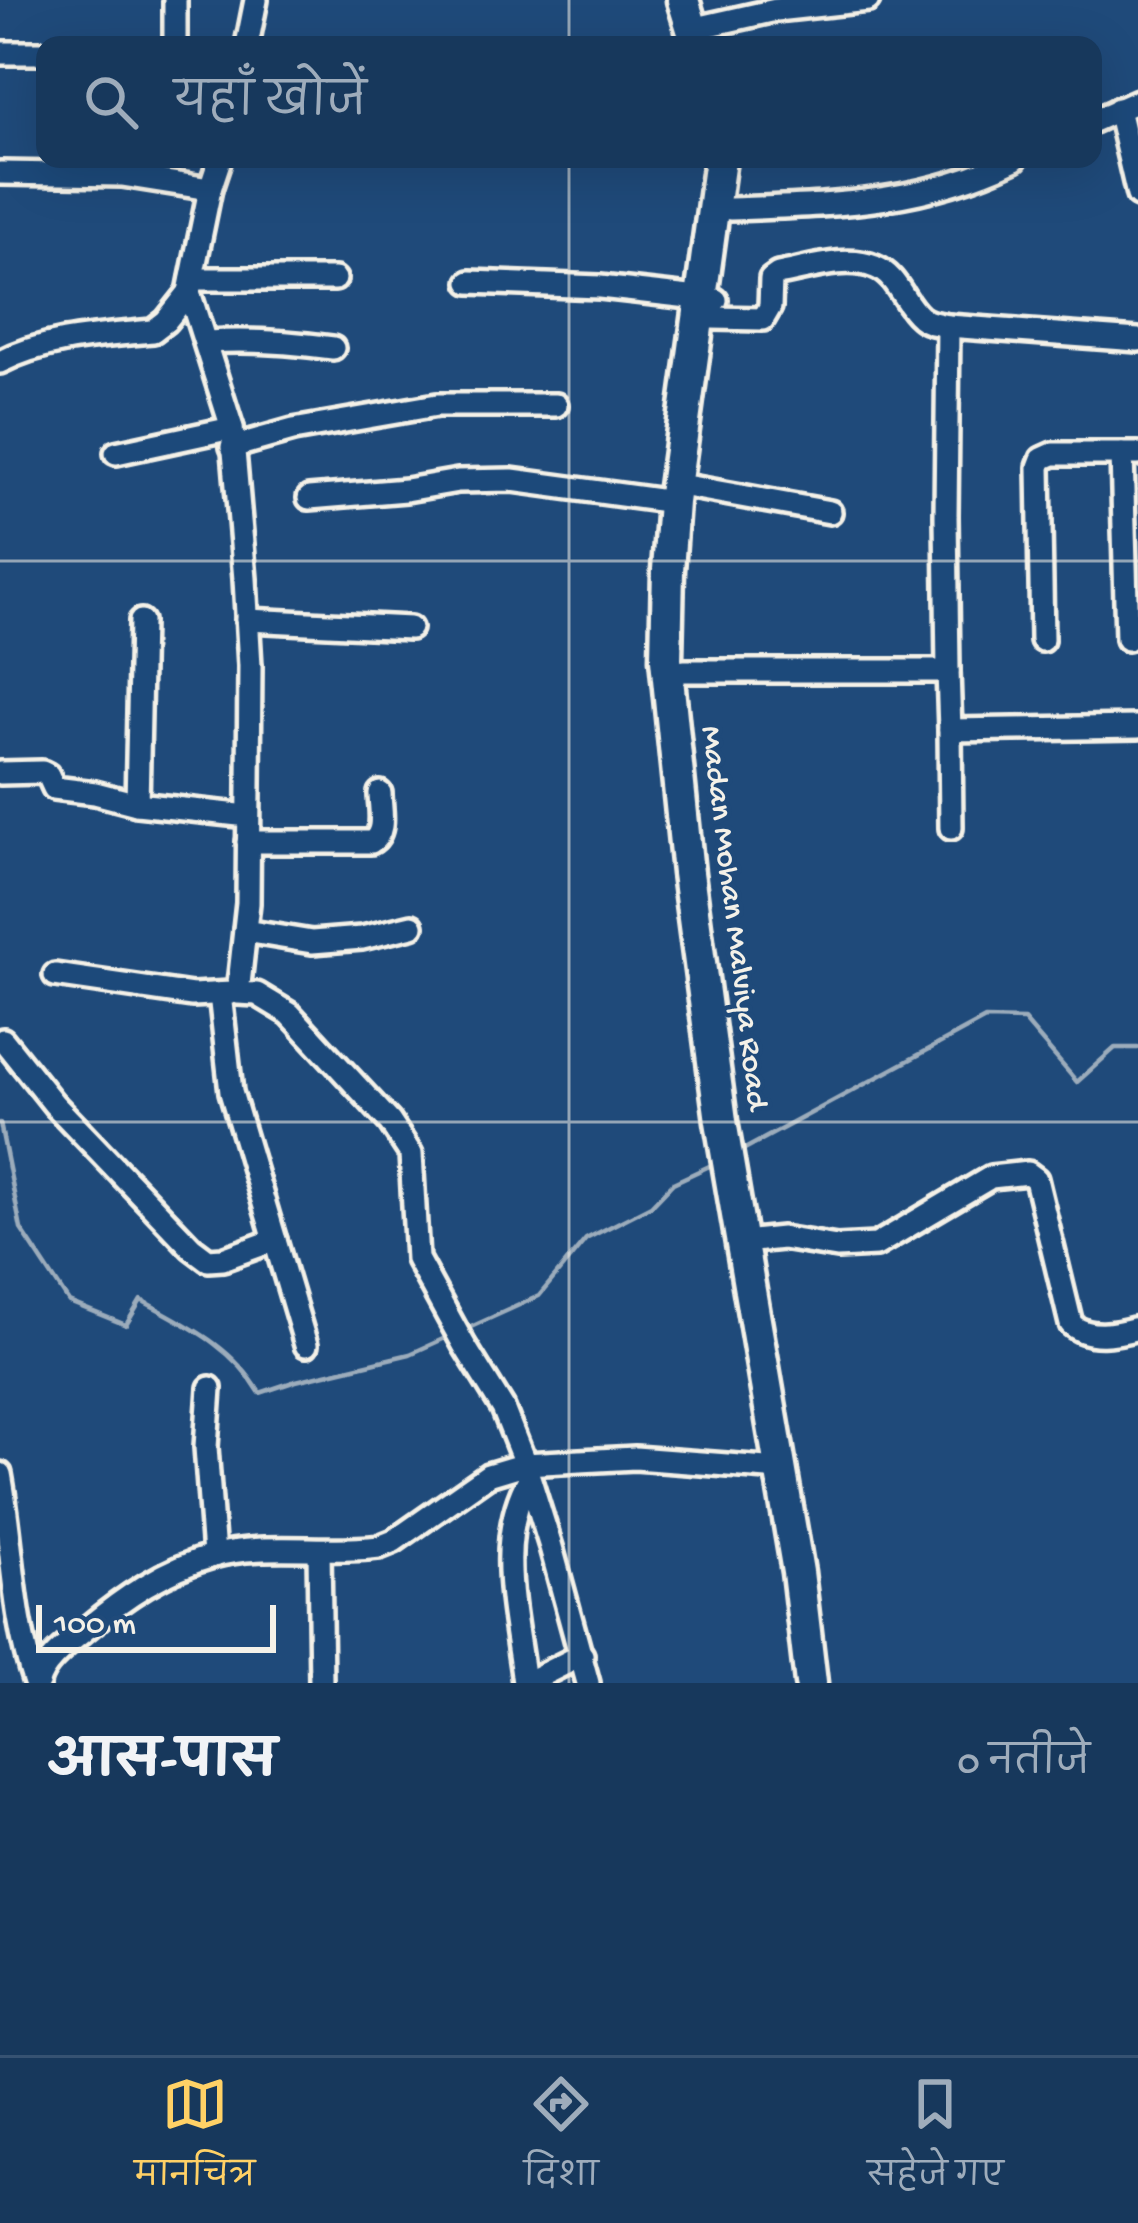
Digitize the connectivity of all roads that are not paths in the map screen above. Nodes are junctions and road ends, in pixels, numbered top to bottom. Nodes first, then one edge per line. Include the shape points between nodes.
1 (176, 0) edge
2 (256, 0) edge
3 (682, 0) edge
4 (868, 0) edge
5 (799, 3) edge
6 (702, 29) edge
7 (175, 36) edge
8 (249, 36) edge
9 (36, 52) edge
10 (0, 53) edge
11 (1128, 105) edge
12 (102, 168) edge
13 (127, 168) edge
14 (217, 168) edge
15 (722, 168) edge
16 (723, 168) edge
17 (995, 168) edge
18 (0, 173) edge
19 (210, 189) junction
20 (1138, 195) edge
21 (730, 209) junction
22 (335, 279) dead end
23 (470, 282) dead end
24 (191, 285) junction
25 (710, 306) junction
26 (948, 326) junction
27 (1138, 340) edge
28 (207, 342) junction
29 (333, 348) dead end
30 (0, 362) edge
31 (556, 405) dead end
32 (232, 438) junction
33 (116, 453) dead end
34 (1130, 454) edge
35 (682, 495) junction
36 (309, 498) dead end
37 (830, 512) dead end
38 (248, 620) junction
39 (141, 621) dead end
40 (410, 628) dead end
41 (1127, 639) dead end
42 (1042, 640) dead end
43 (684, 671) junction
44 (948, 671) junction
45 (1138, 727) edge
46 (950, 730) junction
47 (0, 773) edge
48 (380, 793) dead end
49 (137, 804) junction
50 (248, 816) junction
51 (951, 828) dead end
52 (248, 842) junction
53 (412, 926) dead end
54 (245, 931) junction
55 (56, 974) dead end
56 (229, 993) junction
57 (3, 1040) edge
58 (726, 1117) junction
59 (735, 1174) junction
60 (275, 1240) junction
61 (753, 1241) junction
62 (1138, 1328) edge
63 (306, 1345) dead end
64 (210, 1388) dead end
65 (780, 1468) junction
66 (527, 1472) junction
67 (0, 1474) edge
68 (319, 1551) junction
69 (214, 1555) junction
70 (582, 1655) junction
71 (36, 1683) edge
72 (321, 1683) edge
73 (525, 1683) edge
74 (588, 1683) edge
75 (811, 1683) edge
76 (826, 1683) edge

1 - 7 street
2 - 8 street
3 - 6 highway
4 - 5 street
5 - 6 street
9 - 10 street
11 - 20 street
12 - 18 street
13 - 19 street
14 - 19 street
15 - 25 highway, Madan Mohan Malviya Road
16 - 21 highway, Madan Mohan Malviya Road
17 - 21 street via 888,200
19 - 24 street
21 - 25 highway, Madan Mohan Malviya Road
22 - 24 street
23 - 25 street via 600,286
24 - 28 street
24 - 30 street via 153,331 44,345
25 - 26 street via 763,319 778,274 860,263 892,278 917,316
25 - 35 highway, Madan Mohan Malviya Road
26 - 27 street
26 - 44 street
28 - 29 street
28 - 32 street
31 - 32 street via 437,405
32 - 33 street
32 - 38 street
34 - 41 street
34 - 42 street via 1042,459
35 - 36 street via 493,480
35 - 37 street
35 - 43 highway, Madan Mohan Malviya Road
35 - 58 highway, Madan Mohan Malviya Road via 666,658 690,894
38 - 40 street
38 - 50 street
39 - 49 street
43 - 44 street
43 - 58 highway, Madan Mohan Malviya Road
44 - 46 street
45 - 46 street
46 - 51 street
47 - 49 street via 42,772 54,788
48 - 52 street via 381,830 371,842
49 - 50 street
50 - 52 street
52 - 54 street
53 - 54 street via 312,942
54 - 56 street
55 - 56 street via 192,995
56 - 60 street via 231,1092
56 - 66 street via 257,994 290,1013 411,1154 418,1258 502,1408
57 - 60 street via 54,1104 208,1260
58 - 59 highway, Madan Mohan Malviya Road
59 - 61 highway, Madan Mohan Malviya Road
59 - 65 highway, Madan Mohan Malviya Road
60 - 63 street
61 - 62 street via 876,1245 991,1177 1028,1173 1071,1324 1085,1333
61 - 76 highway, Madan Mohan Malviya Road
64 - 69 street
65 - 66 street via 635,1458
65 - 75 highway, Madan Mohan Malviya Road
66 - 68 street via 488,1475 394,1541
66 - 70 street
66 - 73 street via 510,1537
67 - 71 street
68 - 69 street
68 - 72 street
69 - 71 street via 122,1598
70 - 73 street
70 - 74 street

